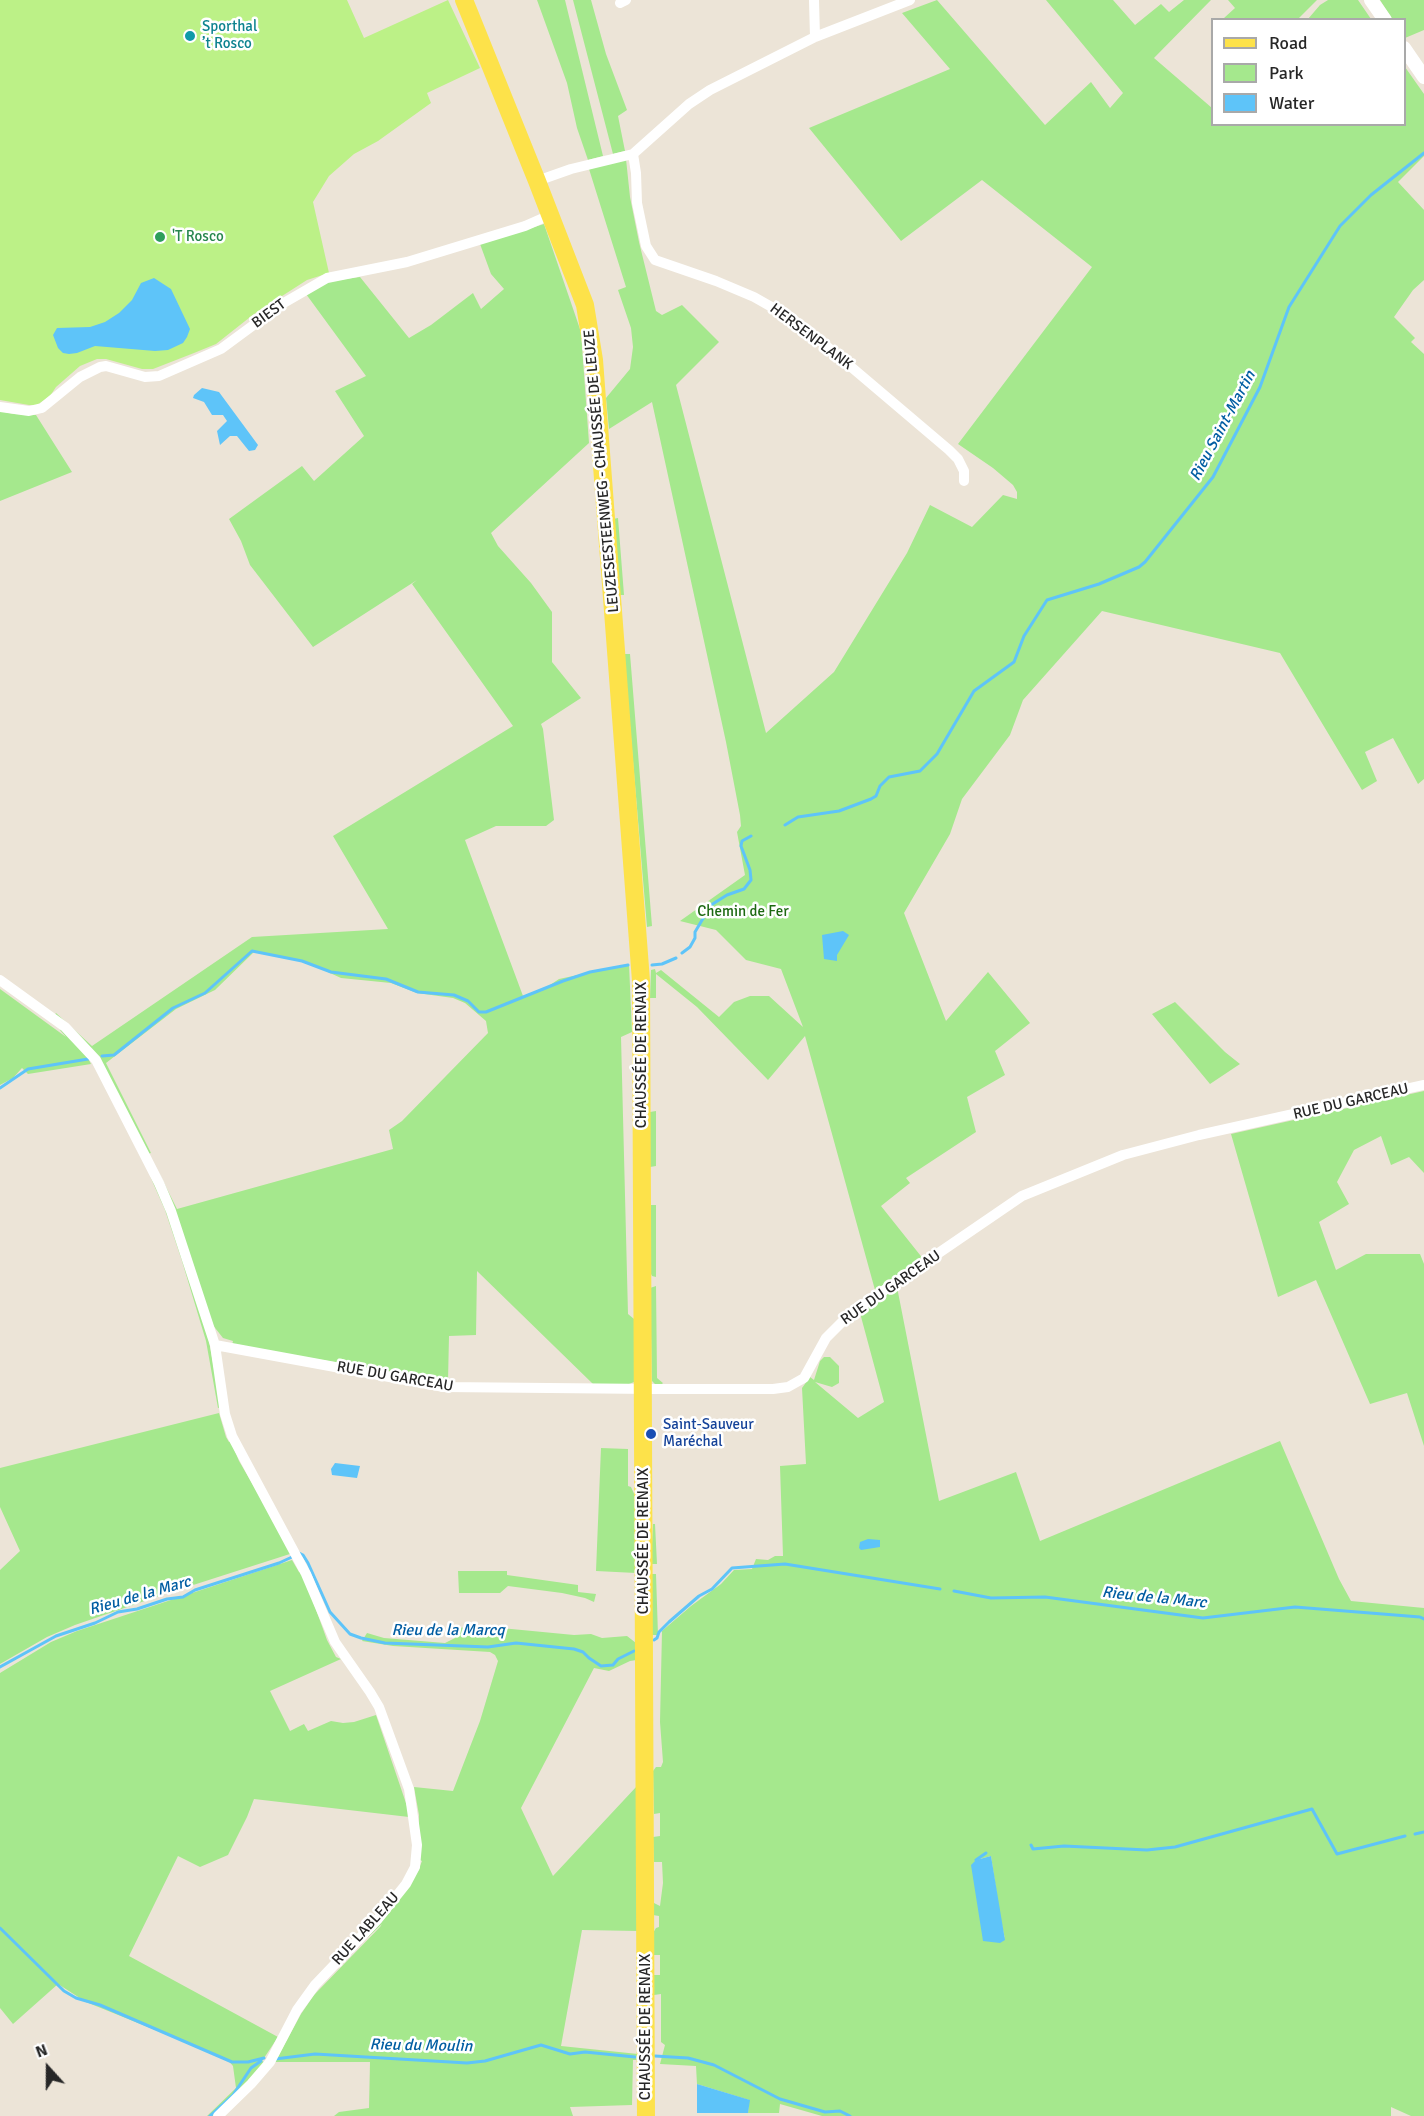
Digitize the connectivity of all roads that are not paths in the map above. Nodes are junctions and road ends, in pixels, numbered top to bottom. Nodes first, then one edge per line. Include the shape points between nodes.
1 (464, 0) edge
2 (814, 0) edge
3 (910, 0) edge
4 (1371, 0) edge
5 (1383, 18) edge
6 (815, 37) junction
7 (1408, 54) edge
8 (1424, 77) edge
9 (633, 154) junction
10 (537, 181) junction
11 (550, 215) junction
12 (0, 407) edge
13 (964, 481) dead end
14 (641, 965) joint
15 (0, 980) edge
16 (1424, 1085) edge
17 (215, 1345) junction
18 (643, 1389) junction
19 (218, 2116) edge
20 (646, 2116) edge

1 - 10 main road, LEUZESESTEENWEG - CHAUSSÉE DE LEUZE
2 - 6 street
3 - 6 street
4 - 5 street
6 - 9 street via 710,90
7 - 8 street
9 - 10 street
9 - 13 street, HERSENPLANK via 637,203 646,246 655,260 754,297 791,318 949,450 964,471
10 - 11 main road, LEUZESESTEENWEG - CHAUSSÉE DE LEUZE
11 - 12 street, BIEST via 417,259 327,278 282,304 221,349 159,376 145,377 100,366 42,408 29,411
11 - 14 main road, LEUZESESTEENWEG - CHAUSSÉE DE LEUZE via 585,305 594,360
14 - 18 main road, CHAUSSÉE DE RENAIX
15 - 17 street via 65,1028 96,1060 171,1210
16 - 18 street, RUE DU GARCEAU via 1134,1152 1022,1196 851,1313 826,1338 804,1378 788,1387
17 - 18 street, RUE DU GARCEAU via 432,1386
17 - 19 street, RUE LABLEAU via 228,1426 311,1584 335,1642 370,1692 385,1722 409,1789 417,1845 417,1857 406,1884 315,1985 270,2062
18 - 20 main road, CHAUSSÉE DE RENAIX

